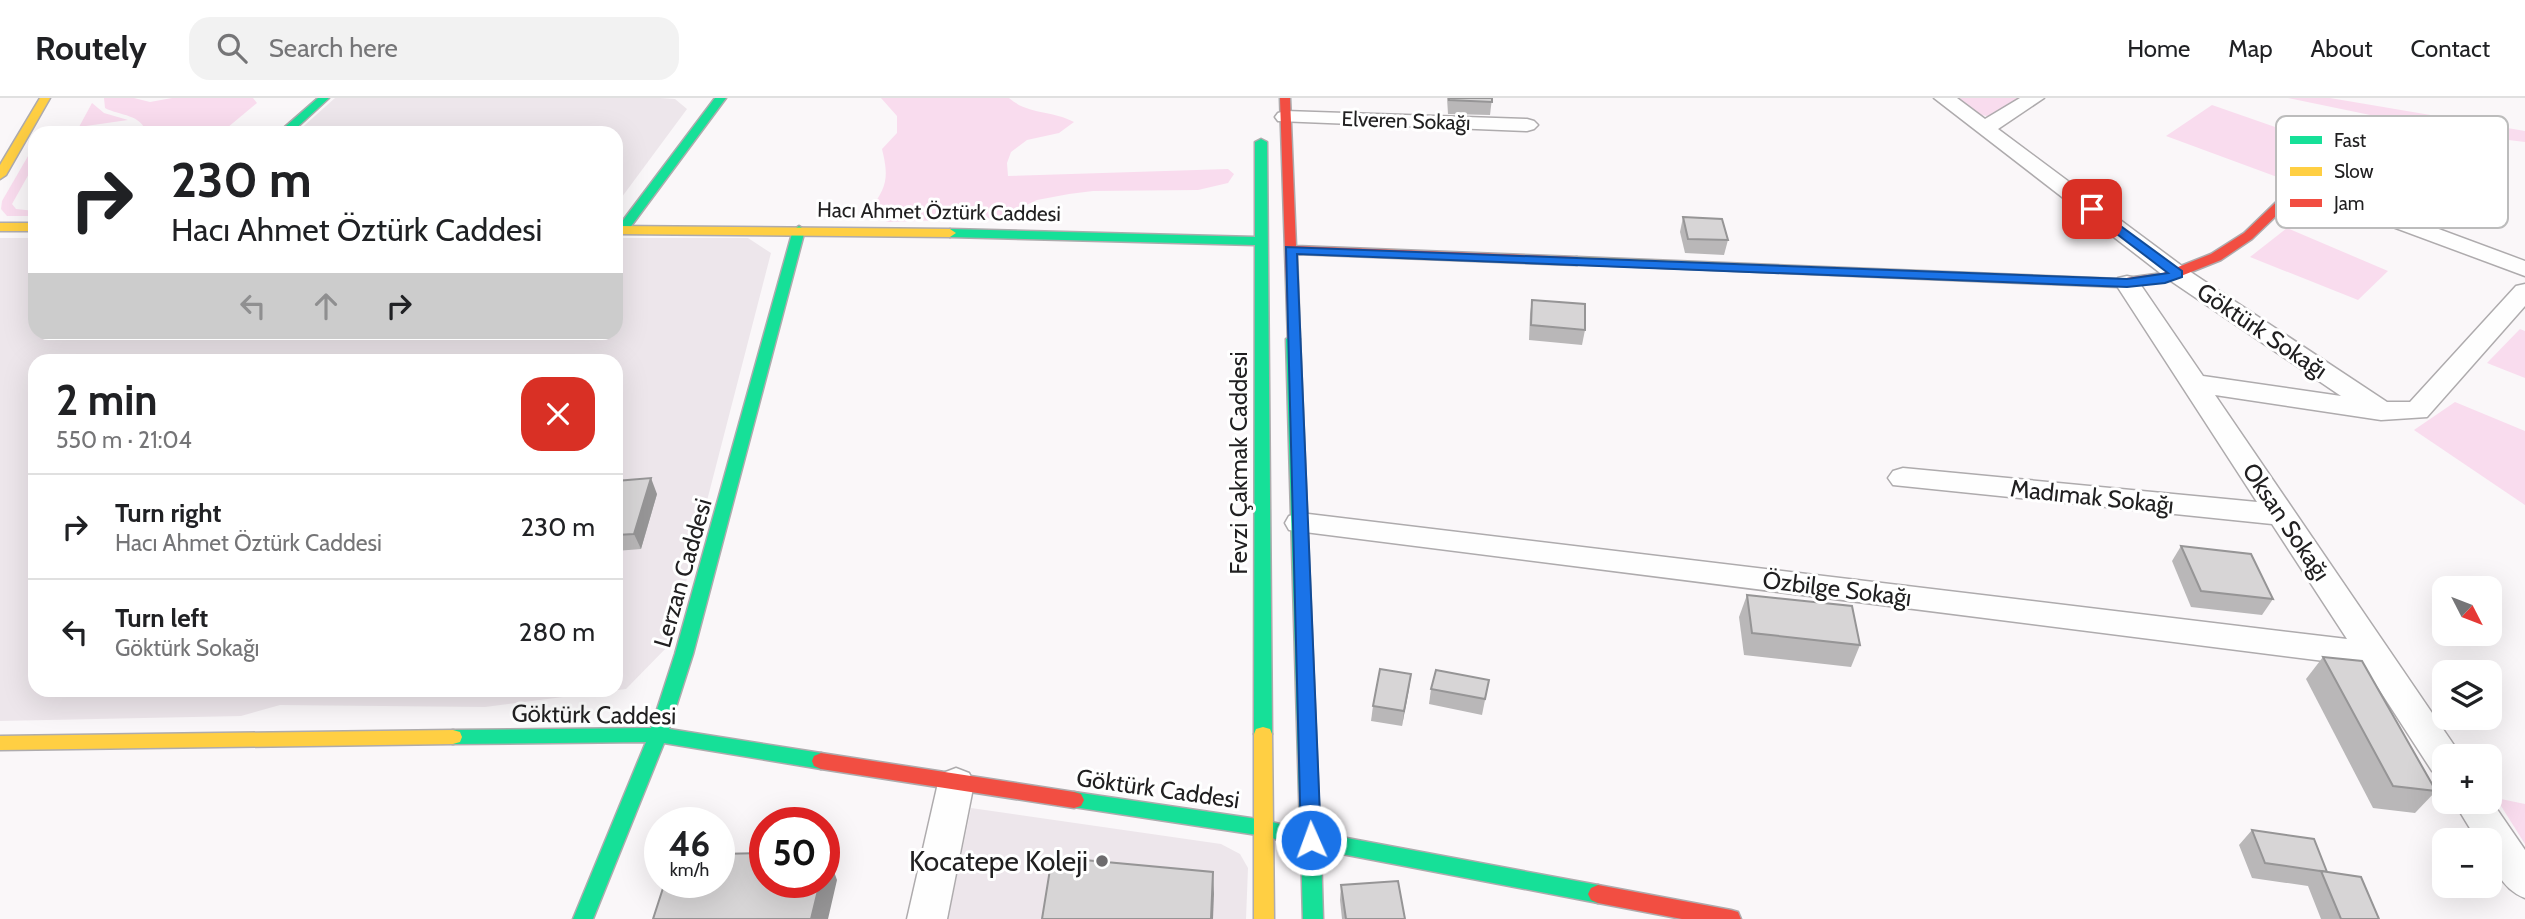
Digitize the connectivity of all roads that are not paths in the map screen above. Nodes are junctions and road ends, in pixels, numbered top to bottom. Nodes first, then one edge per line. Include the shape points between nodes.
1 (45, 98) edge
2 (324, 98) edge
3 (721, 98) edge
4 (1944, 98) edge
5 (2034, 98) edge
6 (1285, 107) edge
7 (1261, 123) dead end
8 (1527, 125) dead end
9 (29, 126) edge
10 (292, 126) edge
11 (28, 127) edge
12 (1985, 128) junction
13 (0, 175) edge
14 (2276, 209) edge
15 (623, 225) edge
16 (0, 227) edge
17 (28, 227) edge
18 (2416, 228) edge
19 (623, 230) edge
20 (799, 230) junction
21 (1261, 241) junction
22 (1290, 250) junction
23 (2525, 269) edge
24 (2177, 274) junction
25 (2127, 283) junction
26 (2525, 291) edge
27 (2193, 383) junction
28 (2381, 411) junction
29 (1903, 478) dead end
30 (2282, 515) junction
31 (1300, 523) junction
32 (2374, 654) junction
33 (658, 735) junction
34 (0, 743) edge
35 (2434, 744) edge
36 (956, 783) junction
37 (2480, 814) edge
38 (1264, 828) junction
39 (1311, 840) junction
40 (2525, 881) edge
41 (583, 919) edge
42 (928, 919) edge
43 (1264, 919) edge
44 (1313, 919) edge
45 (1731, 919) edge

1 - 9 street
2 - 10 street
3 - 15 street
4 - 12 street, Göktürk Sokağı
5 - 12 street
6 - 8 street, Elveren Sokağı
6 - 22 street
7 - 21 street, Fevzi Çakmak Caddesi
11 - 13 street
12 - 24 street, Göktürk Sokağı
14 - 24 street via 2241,242 2199,267
16 - 17 street
18 - 23 street
19 - 20 street, Hacı Ahmet Öztürk Caddesi
20 - 21 street, Hacı Ahmet Öztürk Caddesi
20 - 33 street, Lerzan Caddesi via 705,585
21 - 38 street, Fevzi Çakmak Caddesi
22 - 25 street
22 - 31 street
24 - 25 street
24 - 28 street, Göktürk Sokağı
25 - 27 street, Oksan Sokağı
26 - 28 street via 2417,411
27 - 28 street
27 - 30 street, Oksan Sokağı
29 - 30 street, Madımak Sokağı
30 - 32 street, Oksan Sokağı
31 - 32 street, Özbilge Sokağı
31 - 39 street
32 - 35 street, Oksan Sokağı
33 - 34 street, Göktürk Caddesi
33 - 36 street, Göktürk Caddesi
33 - 41 street, Lerzan Caddesi
36 - 38 street, Göktürk Caddesi
36 - 42 street
37 - 40 street
38 - 39 street
38 - 43 street, Fevzi Çakmak Caddesi
39 - 44 street
39 - 45 street

